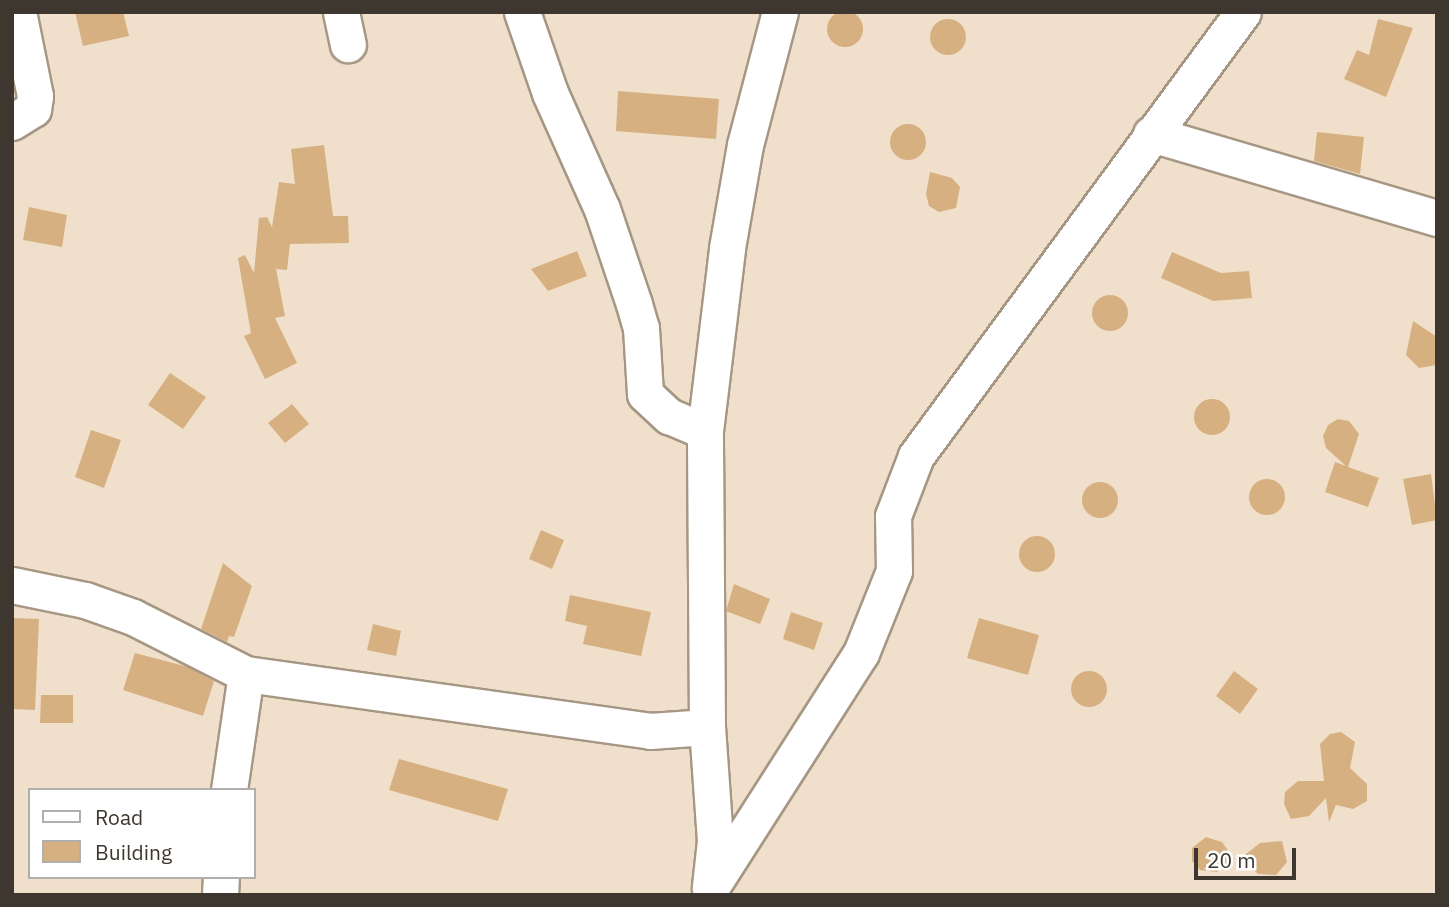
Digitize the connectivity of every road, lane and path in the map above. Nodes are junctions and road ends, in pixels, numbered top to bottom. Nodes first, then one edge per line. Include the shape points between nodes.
1 (18, 12) edge
2 (523, 12) edge
3 (780, 12) edge
4 (1243, 12) edge
5 (12, 122) edge
6 (1151, 134) junction
7 (1437, 218) edge
8 (705, 431) junction
9 (12, 585) edge
10 (246, 674) junction
11 (707, 727) junction
12 (229, 788) edge
13 (709, 892) edge

1 - 5 street via 35,96 33,109
2 - 8 street via 550,93 602,209 634,304 641,328 645,394 668,416
3 - 8 street via 745,145 727,248
4 - 6 street
6 - 7 street
6 - 13 street via 916,456 893,516 894,571 861,653
8 - 11 street
9 - 10 street via 85,600 133,617
10 - 11 street via 650,730
10 - 12 street
11 - 13 street via 715,841

